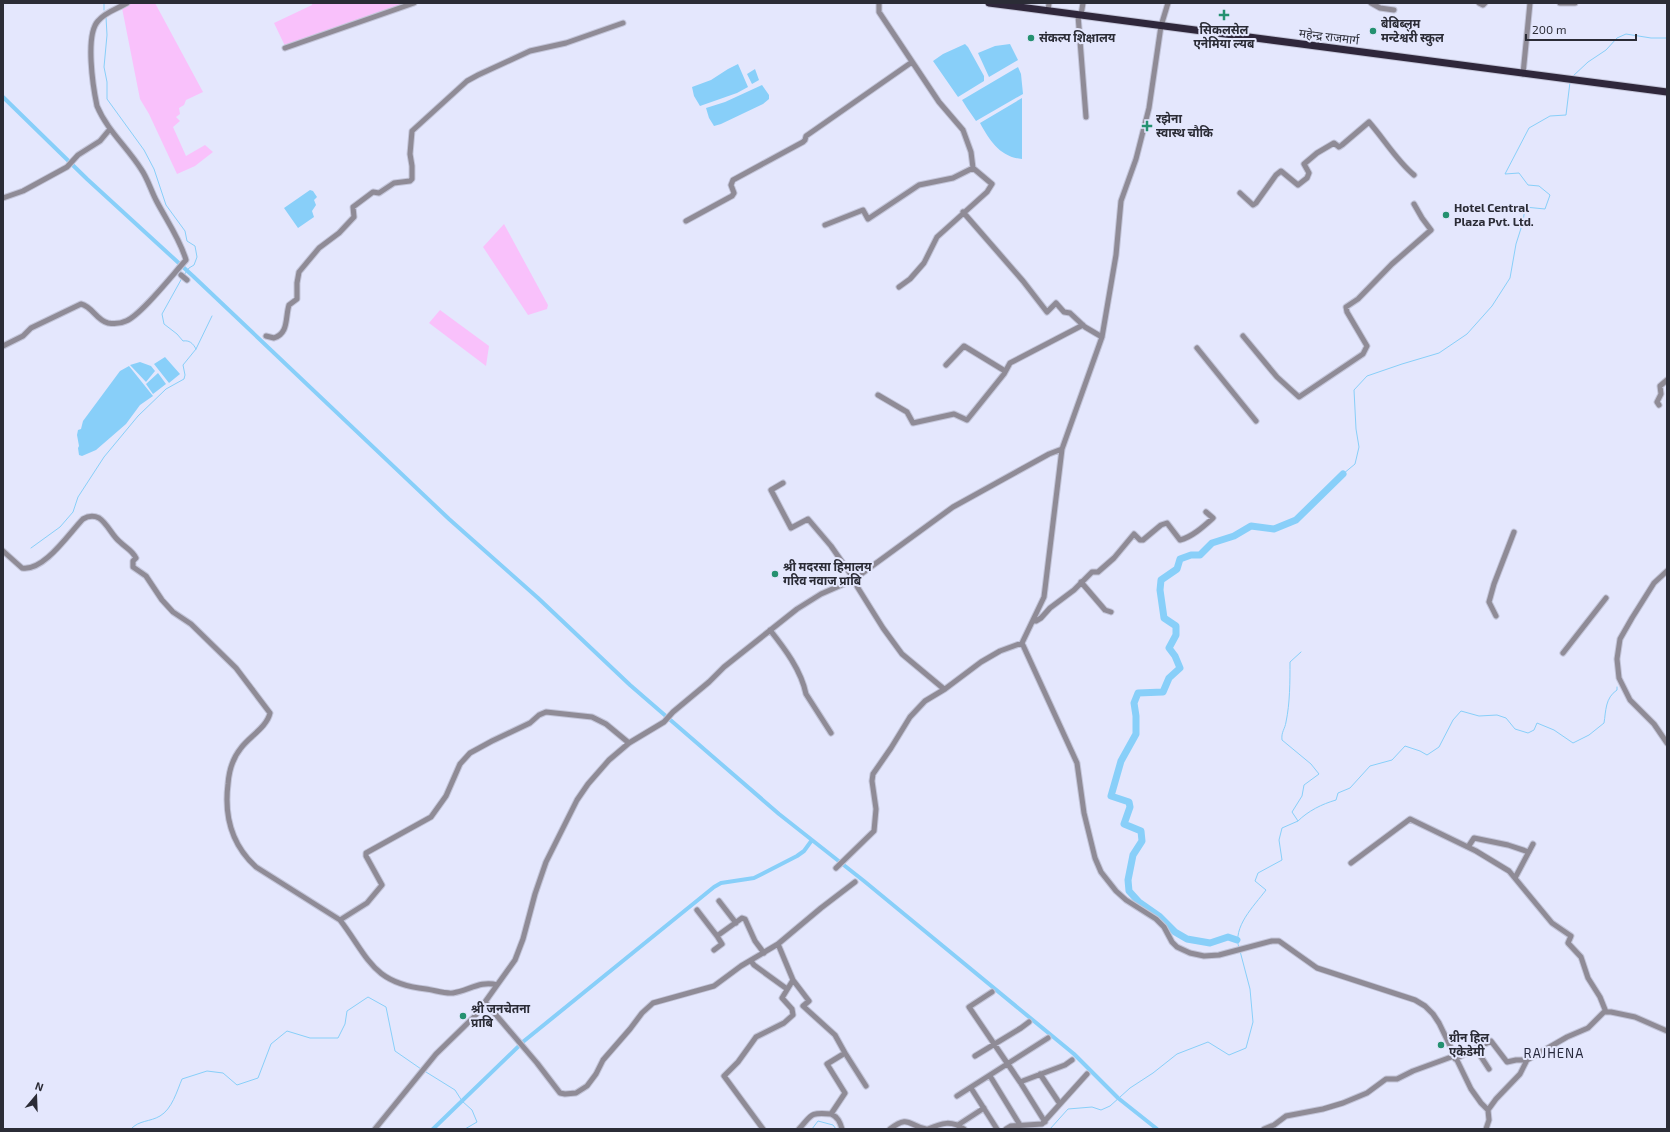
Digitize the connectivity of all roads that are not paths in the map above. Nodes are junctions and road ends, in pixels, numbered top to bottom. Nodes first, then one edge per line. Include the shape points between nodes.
1 (127, 3) edge
2 (414, 3) edge
3 (879, 3) edge
4 (989, 3) edge
5 (1049, 3) edge
6 (1083, 3) edge
7 (1168, 3) edge
8 (1371, 3) edge
9 (1479, 3) edge
10 (1485, 3) edge
11 (1530, 3) edge
12 (1560, 3) edge
13 (1575, 3) edge
14 (1002, 4) edge
15 (1394, 10) dead end
16 (1048, 11) junction
17 (1080, 15) junction
18 (623, 23) dead end
19 (1161, 26) junction
20 (285, 48) dead end
21 (912, 62) junction
22 (1523, 74) junction
23 (1667, 92) edge
24 (1086, 117) dead end
25 (110, 129) junction
26 (973, 168) junction
27 (1414, 175) dead end
28 (1240, 193) dead end
29 (3, 198) edge
30 (1414, 204) dead end
31 (963, 212) junction
32 (686, 221) dead end
33 (825, 225) dead end
34 (181, 275) dead end
35 (187, 280) dead end
36 (899, 287) dead end
37 (1083, 326) junction
38 (266, 336) dead end
39 (1242, 336) dead end
40 (1102, 337) junction
41 (3, 346) edge
42 (1197, 348) dead end
43 (946, 365) dead end
44 (1005, 371) junction
45 (1667, 380) edge
46 (878, 396) dead end
47 (1659, 406) dead end
48 (1256, 421) dead end
49 (1062, 449) junction
50 (783, 483) dead end
51 (1206, 512) dead end
52 (1514, 532) dead end
53 (3, 550) edge
54 (1667, 571) edge
55 (853, 579) junction
56 (1081, 582) junction
57 (1606, 598) dead end
58 (1111, 612) dead end
59 (1496, 616) dead end
60 (1034, 620) junction
61 (770, 630) junction
62 (1022, 643) junction
63 (1563, 653) dead end
64 (944, 689) junction
65 (1667, 731) edge
66 (832, 733) dead end
67 (1660, 733) junction
68 (629, 743) junction
69 (1667, 743) edge
70 (1533, 844) dead end
71 (1468, 847) junction
72 (1529, 852) junction
73 (1351, 862) dead end
74 (837, 867) dead end
75 (1515, 878) junction
76 (855, 882) dead end
77 (719, 901) dead end
78 (697, 910) dead end
79 (340, 920) junction
80 (736, 923) junction
81 (717, 936) junction
82 (778, 944) junction
83 (714, 950) dead end
84 (764, 953) junction
85 (751, 961) junction
86 (793, 980) junction
87 (497, 986) junction
88 (787, 989) junction
89 (992, 992) dead end
90 (485, 1002) junction
91 (1606, 1012) junction
92 (1029, 1022) dead end
93 (1667, 1031) edge
94 (1048, 1038) dead end
95 (994, 1045) junction
96 (1476, 1049) junction
97 (845, 1053) junction
98 (975, 1056) dead end
99 (1455, 1057) junction
100 (1072, 1060) dead end
101 (1527, 1060) junction
102 (1008, 1064) junction
103 (1488, 1069) dead end
104 (1040, 1074) junction
105 (1087, 1074) dead end
106 (990, 1076) junction
107 (1020, 1082) junction
108 (866, 1086) dead end
109 (971, 1088) junction
110 (957, 1096) dead end
111 (1060, 1104) junction
112 (984, 1108) junction
113 (1488, 1110) junction
114 (831, 1114) junction
115 (1045, 1122) junction
116 (958, 1125) junction
117 (1020, 1125) junction
118 (375, 1129) edge
119 (763, 1129) edge
120 (799, 1129) edge
121 (842, 1129) edge
122 (890, 1129) edge
123 (927, 1129) edge
124 (964, 1129) edge
125 (997, 1129) edge
126 (1006, 1129) edge
127 (1264, 1129) edge
128 (1486, 1129) edge

1 - 25 street via 97,21 91,42 97,106
2 - 20 street
3 - 21 street via 879,12
4 - 14 highway, महेन्द्र राजमार्ग
5 - 16 street
6 - 17 street
7 - 19 street
8 - 15 street via 1380,8
9 - 10 street
11 - 22 street
12 - 13 street
14 - 16 highway, महेन्द्र राजमार्ग
16 - 17 highway, महेन्द्र राजमार्ग
17 - 19 highway, महेन्द्र राजमार्ग
17 - 24 street
18 - 38 street via 554,47 530,51 488,70 467,81 428,115 412,131 412,179 394,183 380,193 373,192 353,207 354,217 339,233 319,248 298,272 298,299 290,305 283,332 274,338
19 - 22 highway, महेन्द्र राजमार्ग
19 - 40 street via 1149,108 1136,159 1121,201 1116,255
21 - 26 street via 939,102 963,130 971,152
21 - 32 street via 806,136 803,142 733,180 732,196
22 - 23 highway, महेन्द्र राजमार्ग
25 - 29 street via 67,167 23,191
25 - 41 street via 147,179 180,242 186,260 140,312 127,321 116,324 103,321 90,308 81,304 31,328 23,336
26 - 31 street via 992,184 987,192
26 - 33 street via 954,178 919,185 868,219 863,210
27 - 28 street via 1405,168 1368,122 1339,147 1334,143 1312,156 1304,164 1309,173 1307,178 1298,185 1281,171 1253,205
30 - 39 street via 1430,230 1358,299 1346,307 1367,346 1363,354 1299,397 1277,377
31 - 36 street via 937,237 924,263
31 - 37 street via 1047,312 1056,303
34 - 35 street
37 - 40 street
37 - 44 street via 1010,363
40 - 49 street
42 - 48 street
43 - 44 street via 964,346
44 - 46 street via 967,420 954,414 914,423 907,412
45 - 47 street via 1660,386 1661,394 1657,402
49 - 55 street via 1007,476 948,510
49 - 60 street via 1044,597
50 - 55 street via 771,490 791,528 808,519 831,546
51 - 56 street via 1213,518 1193,534 1180,540 1167,523 1142,540 1134,534 1114,558
52 - 59 street via 1489,602
53 - 79 street via 22,568 33,567 49,556 83,519 93,516 135,556 133,567 146,576 173,612 191,624 236,668 270,713 266,721 240,749 230,766 226,794 227,814 237,843 256,867
54 - 67 street via 1654,583 1632,618 1620,640 1617,659 1620,678 1630,700
55 - 61 street via 812,599
55 - 64 street via 902,654
56 - 58 street via 1105,610
56 - 60 street via 1041,618
57 - 63 street
60 - 62 street
61 - 66 street via 790,657 806,694
61 - 68 street via 724,666 664,722
62 - 64 street via 981,662
62 - 99 street via 1076,763 1094,858 1116,891 1156,919 1177,947 1190,952 1204,956 1218,955 1279,941 1317,968 1422,1004 1436,1017
64 - 74 street via 925,701 910,717 874,774 874,831
65 - 67 street
67 - 69 street
68 - 79 street via 606,724 592,717 546,712 530,723 481,746 460,764 446,796 432,817 366,853 382,885 367,903
68 - 87 street via 599,771 577,800 541,874 515,960
70 - 72 street
71 - 72 street via 1474,838
71 - 73 street via 1410,819
71 - 75 street via 1493,860
72 - 75 street
75 - 91 street via 1552,923 1571,936 1568,943 1581,957 1588,978
76 - 82 street
77 - 80 street
78 - 81 street
79 - 87 street via 368,962 391,981 413,988 452,993 484,983
80 - 81 street
80 - 84 street via 742,918 746,920 755,941
81 - 83 street via 722,944
82 - 84 street
82 - 86 street
84 - 85 street
85 - 88 street
85 - 90 street via 714,986 650,1005 603,1060 587,1086 576,1093 560,1092
86 - 88 street
86 - 97 street via 809,1001 803,1006 835,1035
87 - 90 street
88 - 119 street via 782,998 794,1015 756,1037 724,1076
89 - 95 street via 969,1007
90 - 118 street via 475,1016 436,1054
91 - 93 street via 1635,1017
91 - 101 street via 1588,1028
92 - 95 street
94 - 102 street
95 - 98 street
95 - 102 street
96 - 99 street
96 - 101 street via 1491,1041 1507,1062
96 - 103 street
97 - 108 street
97 - 114 street via 826,1064 845,1093
99 - 113 street via 1471,1089
99 - 127 street via 1397,1079 1386,1079 1366,1093 1324,1110 1286,1116
100 - 104 street
101 - 113 street via 1520,1074
102 - 106 street
102 - 107 street
104 - 107 street
104 - 111 street
105 - 111 street
106 - 109 street
106 - 117 street
107 - 115 street
109 - 110 street
109 - 112 street
111 - 115 street
112 - 116 street
112 - 125 street
113 - 128 street via 1489,1120
114 - 120 street via 813,1114
114 - 121 street via 840,1121
115 - 117 street via 1036,1126
116 - 123 street via 946,1122
116 - 124 street
117 - 126 street
122 - 123 street via 907,1121

